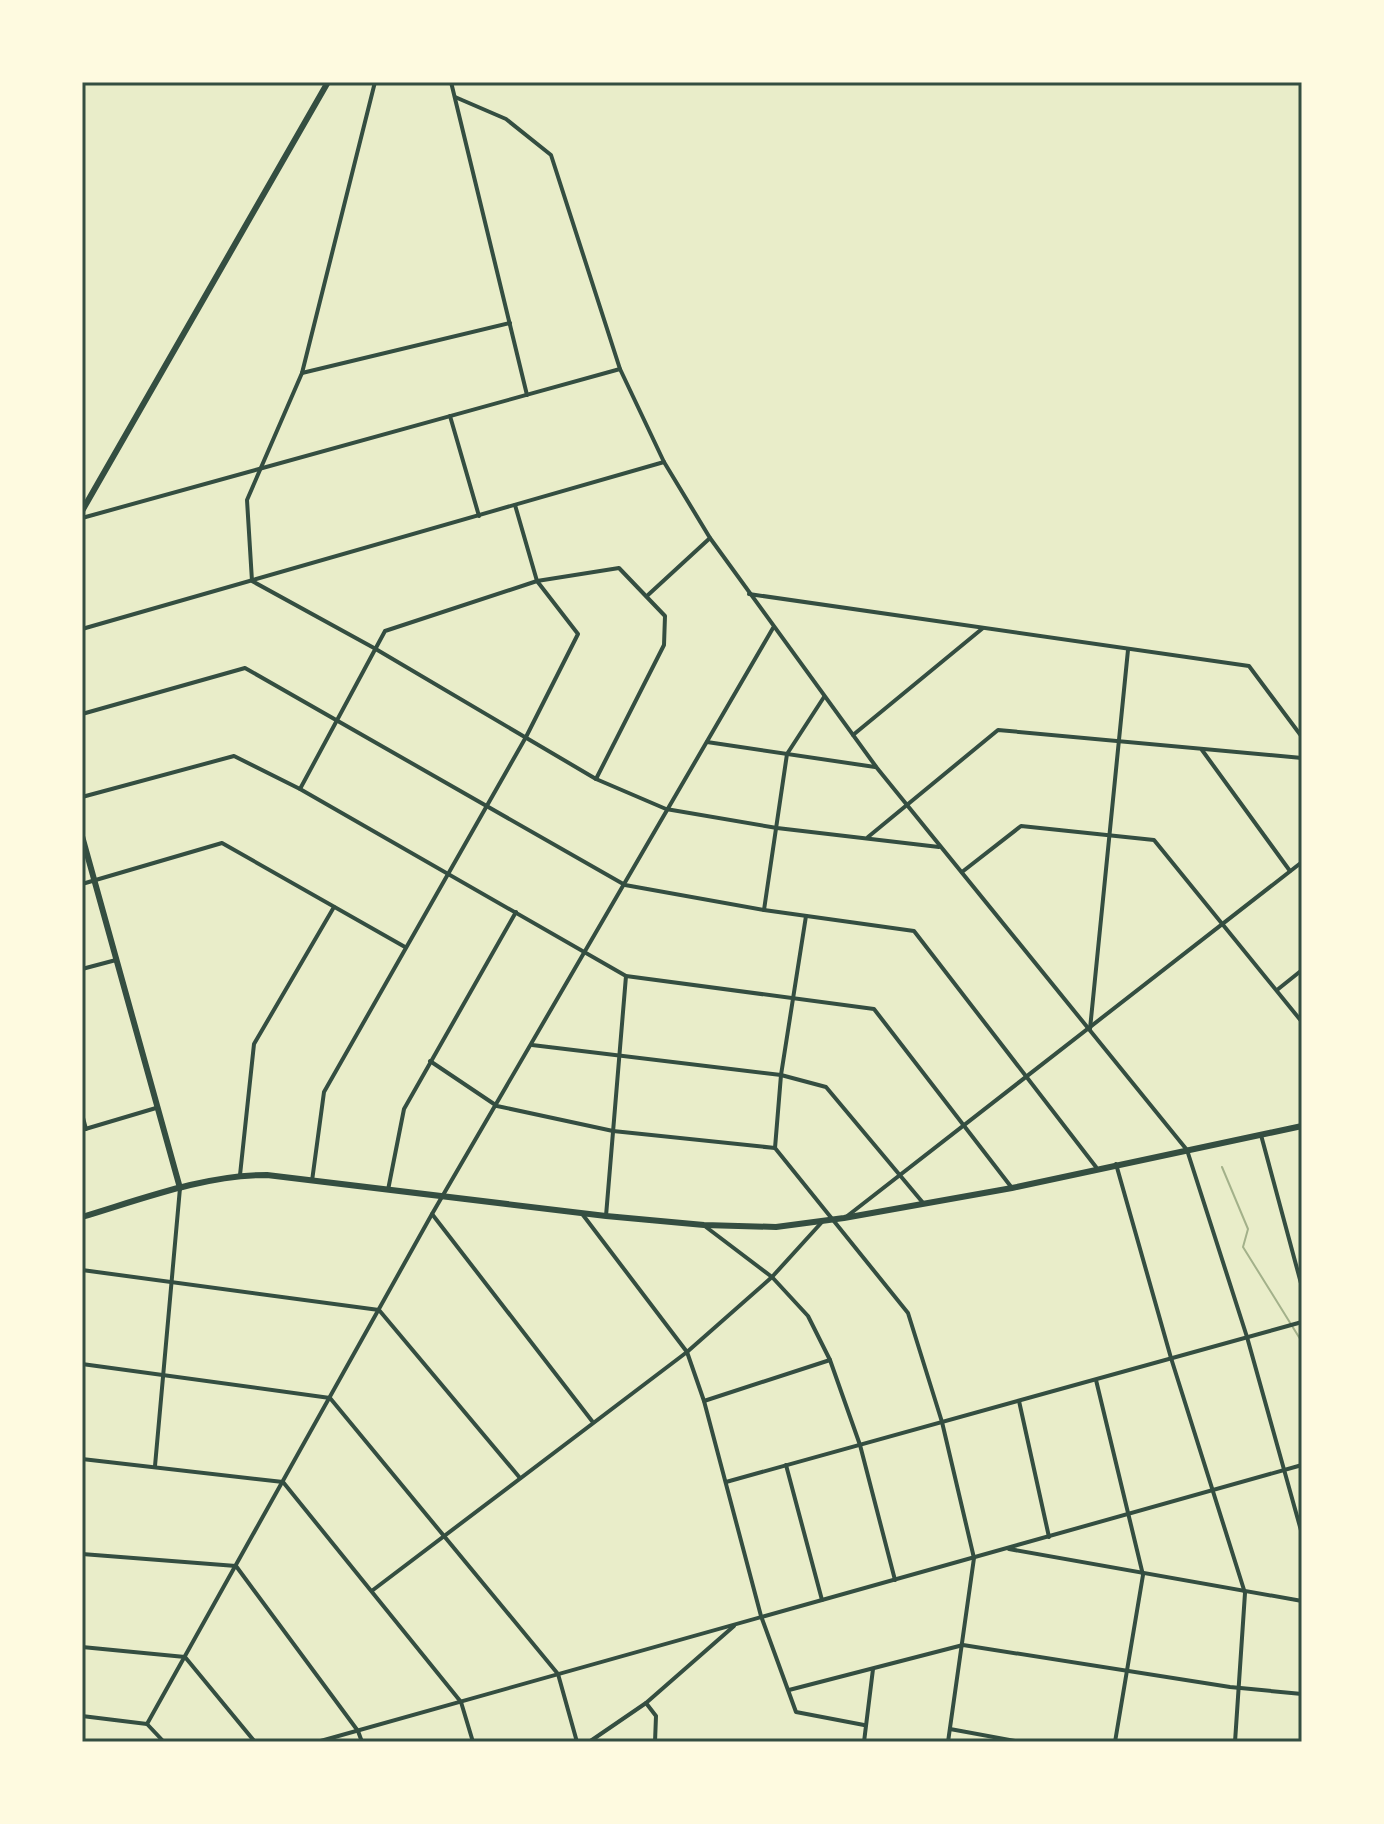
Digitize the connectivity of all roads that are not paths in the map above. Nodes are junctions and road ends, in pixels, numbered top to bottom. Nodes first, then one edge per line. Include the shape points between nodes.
1 (328, 82) edge
2 (375, 82) edge
3 (451, 82) edge
4 (455, 97) junction
5 (510, 323) junction
6 (620, 369) junction
7 (302, 373) junction
8 (527, 395) junction
9 (450, 416) junction
10 (664, 462) junction
11 (261, 468) junction
12 (515, 505) junction
13 (82, 511) edge
14 (479, 516) junction
15 (82, 518) edge
16 (710, 538) junction
17 (252, 581) junction
18 (537, 581) junction
19 (749, 594) junction
20 (648, 595) junction
21 (773, 628) junction
22 (983, 628) junction
23 (82, 629) edge
24 (374, 648) junction
25 (1128, 649) junction
26 (824, 697) junction
27 (82, 714) edge
28 (339, 719) junction
29 (853, 735) junction
30 (526, 737) junction
31 (1302, 737) edge
32 (707, 742) junction
33 (1119, 742) junction
34 (1202, 750) junction
35 (787, 754) junction
36 (1302, 758) edge
37 (877, 768) junction
38 (596, 779) junction
39 (300, 789) junction
40 (82, 797) edge
41 (907, 805) junction
42 (484, 807) junction
43 (666, 809) junction
44 (777, 828) junction
45 (1109, 835) junction
46 (82, 836) edge
47 (867, 838) junction
48 (942, 847) junction
49 (1302, 862) edge
50 (1290, 871) junction
51 (962, 872) junction
52 (446, 874) junction
53 (95, 880) junction
54 (82, 884) edge
55 (625, 885) junction
56 (334, 907) junction
57 (764, 910) junction
58 (516, 912) junction
59 (806, 916) junction
60 (1222, 925) junction
61 (405, 947) junction
62 (587, 950) junction
63 (116, 960) junction
64 (82, 969) edge
65 (1302, 970) edge
66 (626, 976) junction
67 (1277, 990) junction
68 (792, 998) junction
69 (1302, 1022) edge
70 (1090, 1029) junction
71 (532, 1045) junction
72 (618, 1056) junction
73 (430, 1061) junction
74 (781, 1075) junction
75 (1028, 1076) junction
76 (497, 1106) junction
77 (159, 1107) junction
78 (82, 1114) edge
79 (966, 1125) junction
80 (1302, 1126) edge
81 (84, 1129) edge
82 (613, 1131) junction
83 (1260, 1134) junction
84 (775, 1148) junction
85 (1187, 1150) junction
86 (1116, 1163) junction
87 (1096, 1167) junction
88 (240, 1175) junction
89 (903, 1175) junction
90 (312, 1181) junction
91 (180, 1188) junction
92 (1012, 1188) junction
93 (388, 1190) junction
94 (444, 1198) junction
95 (924, 1204) junction
96 (582, 1213) junction
97 (432, 1214) junction
98 (606, 1216) junction
99 (82, 1217) edge
100 (844, 1218) junction
101 (824, 1220) junction
102 (834, 1220) junction
103 (704, 1225) junction
104 (82, 1270) edge
105 (772, 1277) junction
106 (173, 1281) junction
107 (1302, 1287) edge
108 (379, 1310) junction
109 (1302, 1322) edge
110 (1247, 1337) junction
111 (687, 1352) junction
112 (1171, 1358) junction
113 (830, 1360) junction
114 (82, 1364) edge
115 (163, 1374) junction
116 (1096, 1379) junction
117 (330, 1398) junction
118 (704, 1401) junction
119 (1019, 1401) junction
120 (592, 1421) junction
121 (942, 1422) junction
122 (860, 1445) junction
123 (82, 1459) edge
124 (786, 1465) junction
125 (1302, 1465) edge
126 (155, 1466) junction
127 (1285, 1470) junction
128 (520, 1478) junction
129 (283, 1482) junction
130 (726, 1482) junction
131 (1215, 1490) junction
132 (1130, 1514) junction
133 (1302, 1534) edge
134 (445, 1537) junction
135 (1049, 1537) junction
136 (1006, 1548) junction
137 (82, 1554) edge
138 (974, 1558) junction
139 (236, 1566) junction
140 (1143, 1575) junction
141 (895, 1580) junction
142 (373, 1590) junction
143 (1245, 1593) junction
144 (822, 1600) junction
145 (1302, 1601) edge
146 (761, 1616) junction
147 (736, 1624) junction
148 (963, 1645) junction
149 (82, 1647) edge
150 (185, 1657) junction
151 (873, 1669) junction
152 (1126, 1671) junction
153 (558, 1674) junction
154 (1237, 1688) junction
155 (789, 1690) junction
156 (1302, 1694) edge
157 (461, 1702) junction
158 (646, 1703) junction
159 (82, 1716) edge
160 (147, 1724) junction
161 (864, 1725) junction
162 (950, 1729) junction
163 (358, 1731) junction
164 (164, 1742) edge
165 (255, 1742) edge
166 (317, 1742) edge
167 (362, 1742) edge
168 (473, 1742) edge
169 (577, 1742) edge
170 (589, 1742) edge
171 (655, 1742) edge
172 (864, 1742) edge
173 (948, 1742) edge
174 (1021, 1742) edge
175 (1115, 1742) edge
176 (1235, 1742) edge

1 - 13 main road
2 - 7 street
3 - 4 street
4 - 5 street
4 - 6 street via 506,119 551,155
5 - 7 street
5 - 8 street
6 - 8 street
6 - 10 street
7 - 11 street
8 - 9 street
9 - 11 street
9 - 14 street
10 - 12 street
10 - 16 street
11 - 15 street
11 - 17 street via 247,500
12 - 14 street
12 - 18 street
14 - 17 street
16 - 19 street
16 - 20 street
17 - 23 street
17 - 24 street
18 - 20 street via 619,568
18 - 24 street via 385,631
18 - 30 street via 578,634
19 - 21 street
19 - 22 street
20 - 38 street via 665,616 664,645
21 - 26 street
21 - 32 street
22 - 25 street
22 - 29 street
24 - 28 street
24 - 30 street
25 - 31 street via 1249,666
25 - 33 street
26 - 29 street
26 - 35 street
27 - 28 street via 245,668
28 - 39 street
28 - 42 street
29 - 37 street
30 - 38 street
30 - 42 street
32 - 35 street
32 - 43 street
33 - 34 street
33 - 41 street via 998,730
33 - 45 street
34 - 36 street
34 - 50 street
35 - 37 street
35 - 44 street
37 - 41 street
38 - 43 street
39 - 40 street via 234,756
39 - 52 street
41 - 47 street
41 - 48 street
42 - 52 street
42 - 55 street
43 - 44 street
43 - 55 street
44 - 47 street
44 - 57 street
45 - 51 street via 1021,826
45 - 60 street via 1154,840
45 - 70 street
46 - 53 main road
47 - 48 street
48 - 51 street
49 - 50 street
50 - 60 street
51 - 70 street
52 - 58 street
52 - 61 street
53 - 54 street
53 - 56 street via 222,843
53 - 63 main road
55 - 57 street
55 - 62 street
56 - 61 street
56 - 88 street via 254,1044
57 - 59 street
58 - 62 street
58 - 73 street
59 - 68 street
59 - 75 street via 914,931
60 - 67 street
60 - 70 street
61 - 90 street via 324,1092
62 - 66 street
62 - 71 street
63 - 64 street
63 - 77 main road
65 - 67 street
66 - 68 street
66 - 72 street
67 - 69 street
68 - 74 street
68 - 79 street via 874,1009
70 - 75 street
70 - 85 street
71 - 72 street
71 - 76 street
72 - 74 street
72 - 82 street
73 - 76 street
73 - 93 street via 404,1109
74 - 84 street
74 - 89 street via 826,1087
75 - 79 street
75 - 87 street
76 - 82 street
76 - 94 street
77 - 81 street
77 - 91 main road
78 - 81 street
79 - 89 street
79 - 92 street
80 - 83 main road
82 - 84 street
82 - 98 street
83 - 85 main road
83 - 107 street
84 - 102 street
85 - 86 main road
85 - 110 street
86 - 87 main road
86 - 112 street
87 - 92 main road
88 - 90 main road
88 - 91 main road
89 - 95 street
89 - 100 street
90 - 93 main road
91 - 99 main road
91 - 106 street
92 - 95 main road
93 - 94 main road
94 - 96 main road
94 - 97 street
95 - 100 main road
96 - 98 main road
96 - 111 street
97 - 108 street
97 - 120 street
98 - 103 main road
100 - 102 main road
101 - 102 main road
101 - 103 main road via 776,1227
101 - 105 street
102 - 121 street via 908,1313
103 - 105 street
104 - 106 street
105 - 111 street
105 - 113 street via 808,1316
106 - 108 street
106 - 115 street
108 - 117 street
108 - 128 street
109 - 110 street
110 - 112 street
110 - 127 street
111 - 118 street
111 - 120 street
112 - 116 street
112 - 131 street
113 - 118 street
113 - 122 street
114 - 115 street
115 - 117 street
115 - 126 street
116 - 119 street
116 - 132 street
117 - 129 street
117 - 134 street
118 - 130 street
119 - 121 street
119 - 135 street
120 - 128 street
121 - 122 street
121 - 138 street
122 - 124 street
122 - 141 street
123 - 126 street
124 - 130 street
124 - 144 street
125 - 127 street
126 - 129 street
127 - 131 street
127 - 133 street
128 - 134 street
129 - 139 street
129 - 142 street
130 - 146 street
131 - 132 street
131 - 143 street
132 - 135 street
132 - 140 street
134 - 142 street
134 - 153 street
135 - 136 street
136 - 138 street
136 - 140 street
137 - 139 street
138 - 141 street
138 - 148 street
139 - 150 street
139 - 163 street
140 - 143 street
140 - 152 street
141 - 144 street
142 - 157 street
143 - 145 street
143 - 154 street
144 - 146 street
146 - 147 street
146 - 155 street
147 - 153 street
147 - 158 street
148 - 151 street
148 - 152 street
148 - 162 street
149 - 150 street
150 - 160 street
150 - 165 street
151 - 155 street
151 - 161 street
152 - 154 street
152 - 175 street
153 - 157 street
153 - 169 street
154 - 156 street
154 - 176 street
155 - 161 street via 796,1712
157 - 163 street
157 - 168 street
158 - 170 street
158 - 171 street via 656,1716
159 - 160 street
160 - 164 street
161 - 172 street
162 - 173 street
162 - 174 street
163 - 166 street
163 - 167 street

